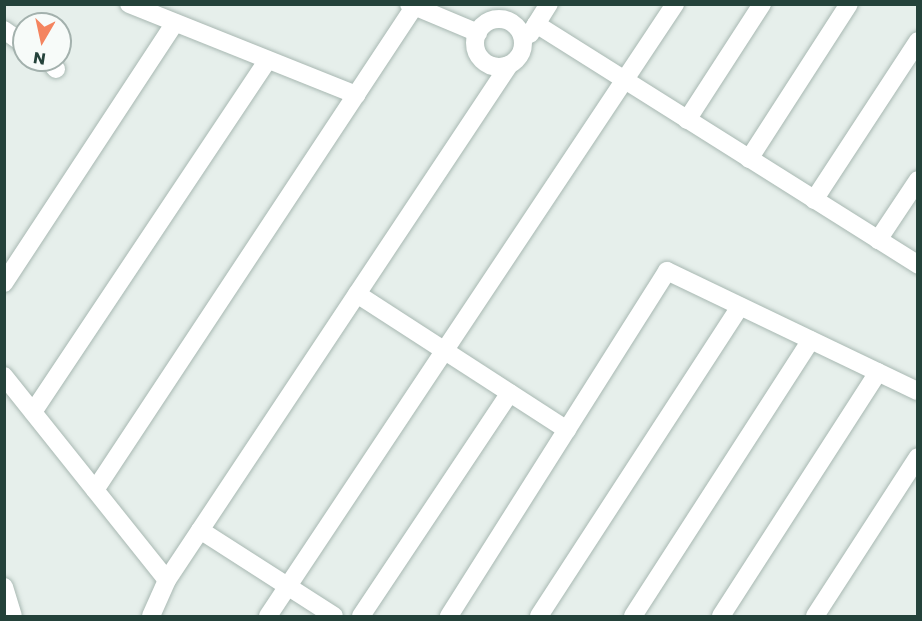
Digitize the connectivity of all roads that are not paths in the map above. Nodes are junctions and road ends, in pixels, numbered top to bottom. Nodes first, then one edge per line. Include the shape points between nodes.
1 (129, 4) edge
2 (549, 4) edge
3 (675, 4) edge
4 (762, 4) edge
5 (849, 4) edge
6 (412, 6) edge
7 (175, 23) junction
8 (536, 24) junction
9 (478, 33) junction
10 (918, 41) edge
11 (524, 43) junction
12 (268, 60) junction
13 (509, 65) junction
14 (625, 81) junction
15 (356, 95) junction
16 (687, 120) junction
17 (749, 159) junction
18 (918, 180) edge
19 (814, 200) junction
20 (878, 240) junction
21 (918, 265) edge
22 (4, 283) edge
23 (357, 294) junction
24 (740, 306) junction
25 (811, 340) junction
26 (445, 351) junction
27 (878, 372) junction
28 (4, 376) edge
29 (918, 392) edge
30 (510, 393) junction
31 (33, 412) junction
32 (567, 430) junction
33 (918, 457) edge
34 (912, 478) edge
35 (95, 489) junction
36 (200, 530) junction
37 (167, 580) junction
38 (4, 587) edge
39 (288, 587) junction
40 (13, 616) edge
41 (151, 616) edge
42 (268, 616) edge
43 (334, 616) edge
44 (360, 616) edge
45 (449, 616) edge
46 (539, 616) edge
47 (633, 616) edge
48 (721, 616) edge
49 (815, 616) edge

1 - 7 street
2 - 8 street
3 - 14 street
4 - 16 street
5 - 17 street
6 - 9 street
6 - 15 street
7 - 12 street
7 - 22 street
8 - 11 street
8 - 14 street
9 - 11 street via 488,22 503,19 517,26
9 - 13 street via 476,48 484,61
10 - 19 street
11 - 13 street
12 - 15 street
12 - 31 street
13 - 23 street
14 - 16 street
14 - 26 street
15 - 35 street
16 - 17 street
17 - 19 street
18 - 20 street
19 - 20 street
20 - 21 street
23 - 26 street
23 - 36 street
24 - 25 street
24 - 32 street via 668,272
24 - 46 street
25 - 27 street
25 - 47 street
26 - 30 street
26 - 39 street
27 - 29 street
27 - 48 street
28 - 31 street
30 - 32 street
30 - 44 street
31 - 35 street
32 - 45 street
33 - 34 street
34 - 49 street
35 - 37 street
36 - 37 street
36 - 39 street
37 - 41 street
38 - 40 street
39 - 42 street
39 - 43 street

